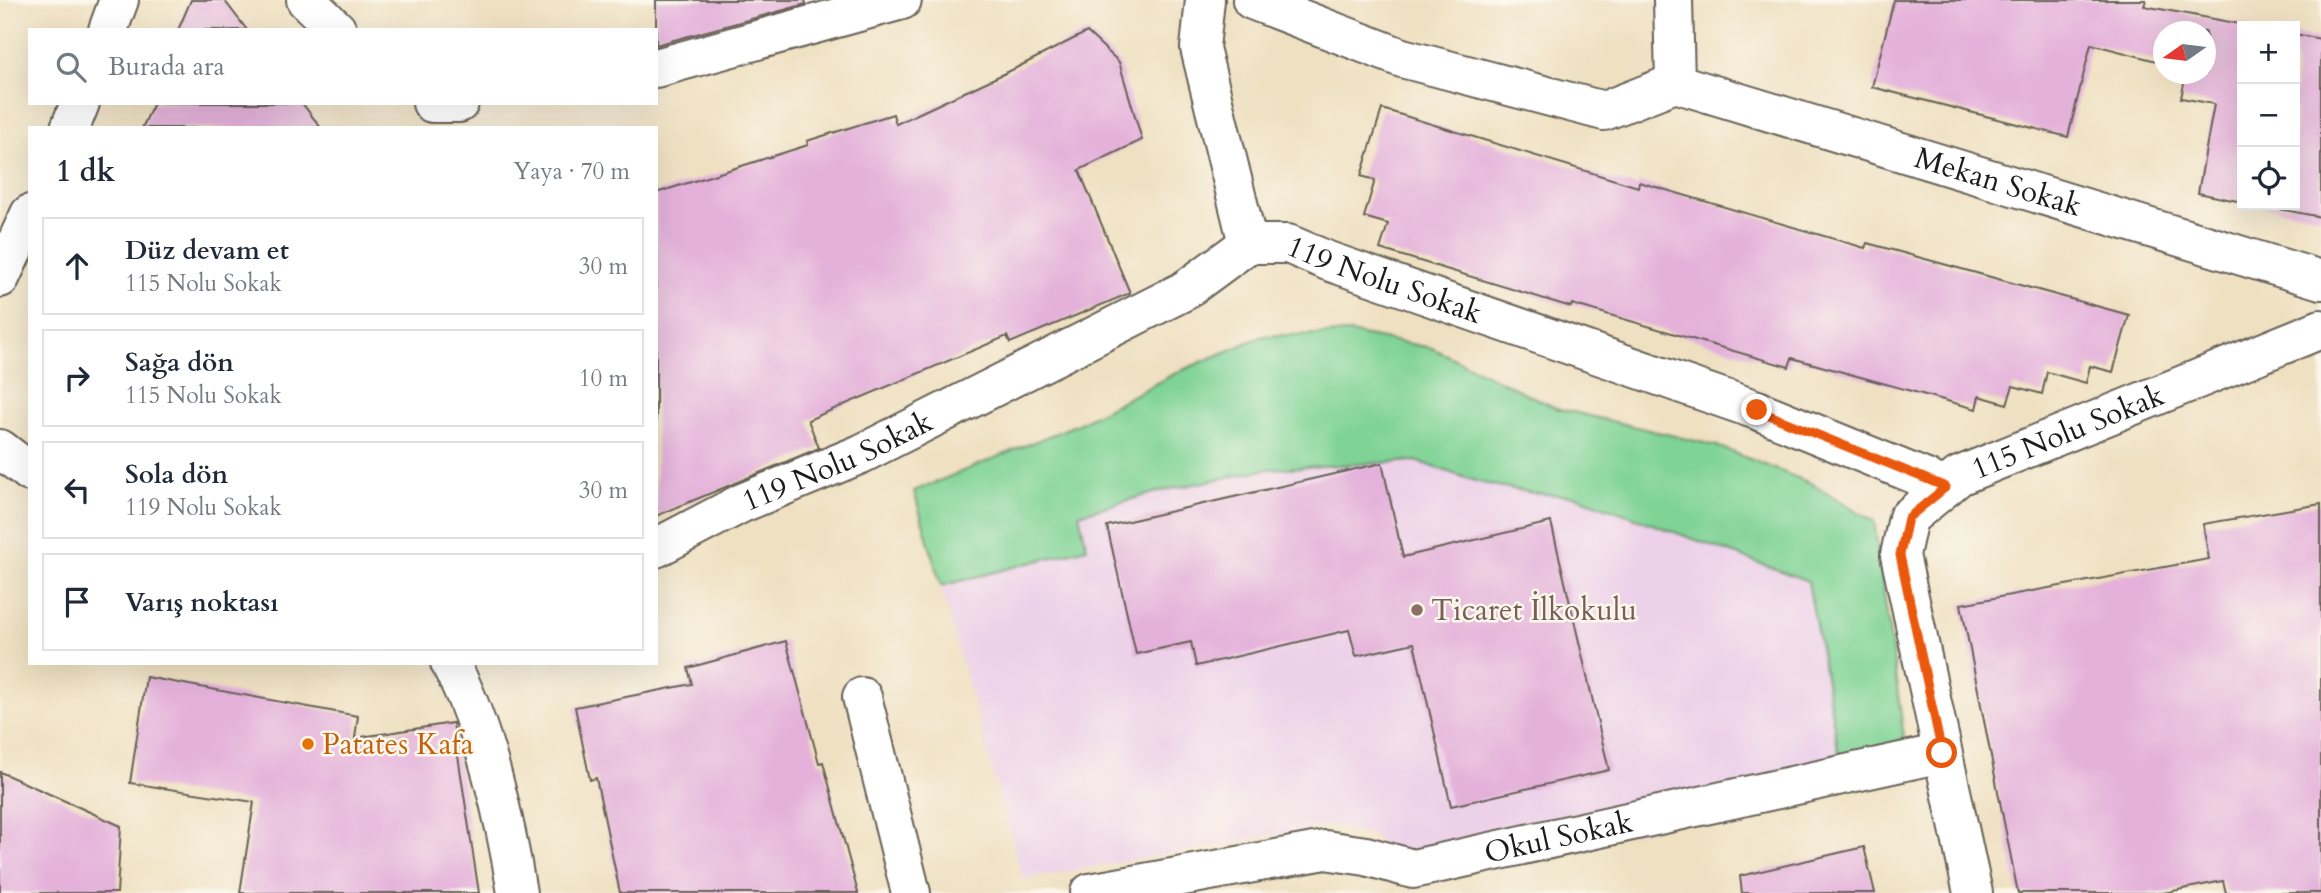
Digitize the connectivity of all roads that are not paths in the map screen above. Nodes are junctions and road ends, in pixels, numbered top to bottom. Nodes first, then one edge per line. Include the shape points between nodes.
1 (119, 0) edge
2 (306, 0) edge
3 (902, 0) edge
4 (1205, 0) edge
5 (1252, 0) edge
6 (1673, 0) edge
7 (109, 28) edge
8 (335, 28) edge
9 (658, 67) edge
10 (1675, 83) junction
11 (79, 105) edge
12 (72, 126) edge
13 (28, 218) edge
14 (1248, 244) junction
15 (0, 278) edge
16 (2321, 280) edge
17 (2321, 329) edge
18 (0, 449) edge
19 (28, 470) edge
20 (1946, 487) junction
21 (658, 547) edge
22 (451, 665) edge
23 (862, 697) dead end
24 (1942, 753) junction
25 (1416, 881) edge
26 (517, 893) edge
27 (911, 893) edge
28 (1090, 893) edge
29 (1973, 893) edge

1 - 7 street
2 - 8 street
3 - 9 street
4 - 14 street via 1200,48
5 - 10 street via 1402,58 1604,111
6 - 10 street
10 - 16 street, Mekan Sokak
11 - 12 street
13 - 15 street
14 - 20 street, 119 Nolu Sokak via 1288,244 1757,410
14 - 21 street, 119 Nolu Sokak via 1184,291 861,454 742,503
17 - 20 street, 115 Nolu Sokak via 1972,471
18 - 19 street
20 - 24 street, 115 Nolu Sokak via 1908,518 1900,555
22 - 26 street via 469,697 511,851
23 - 27 street
24 - 25 street, Okul Sokak
24 - 29 street, 115 Nolu Sokak
25 - 28 street, Okul Sokak via 1325,849

